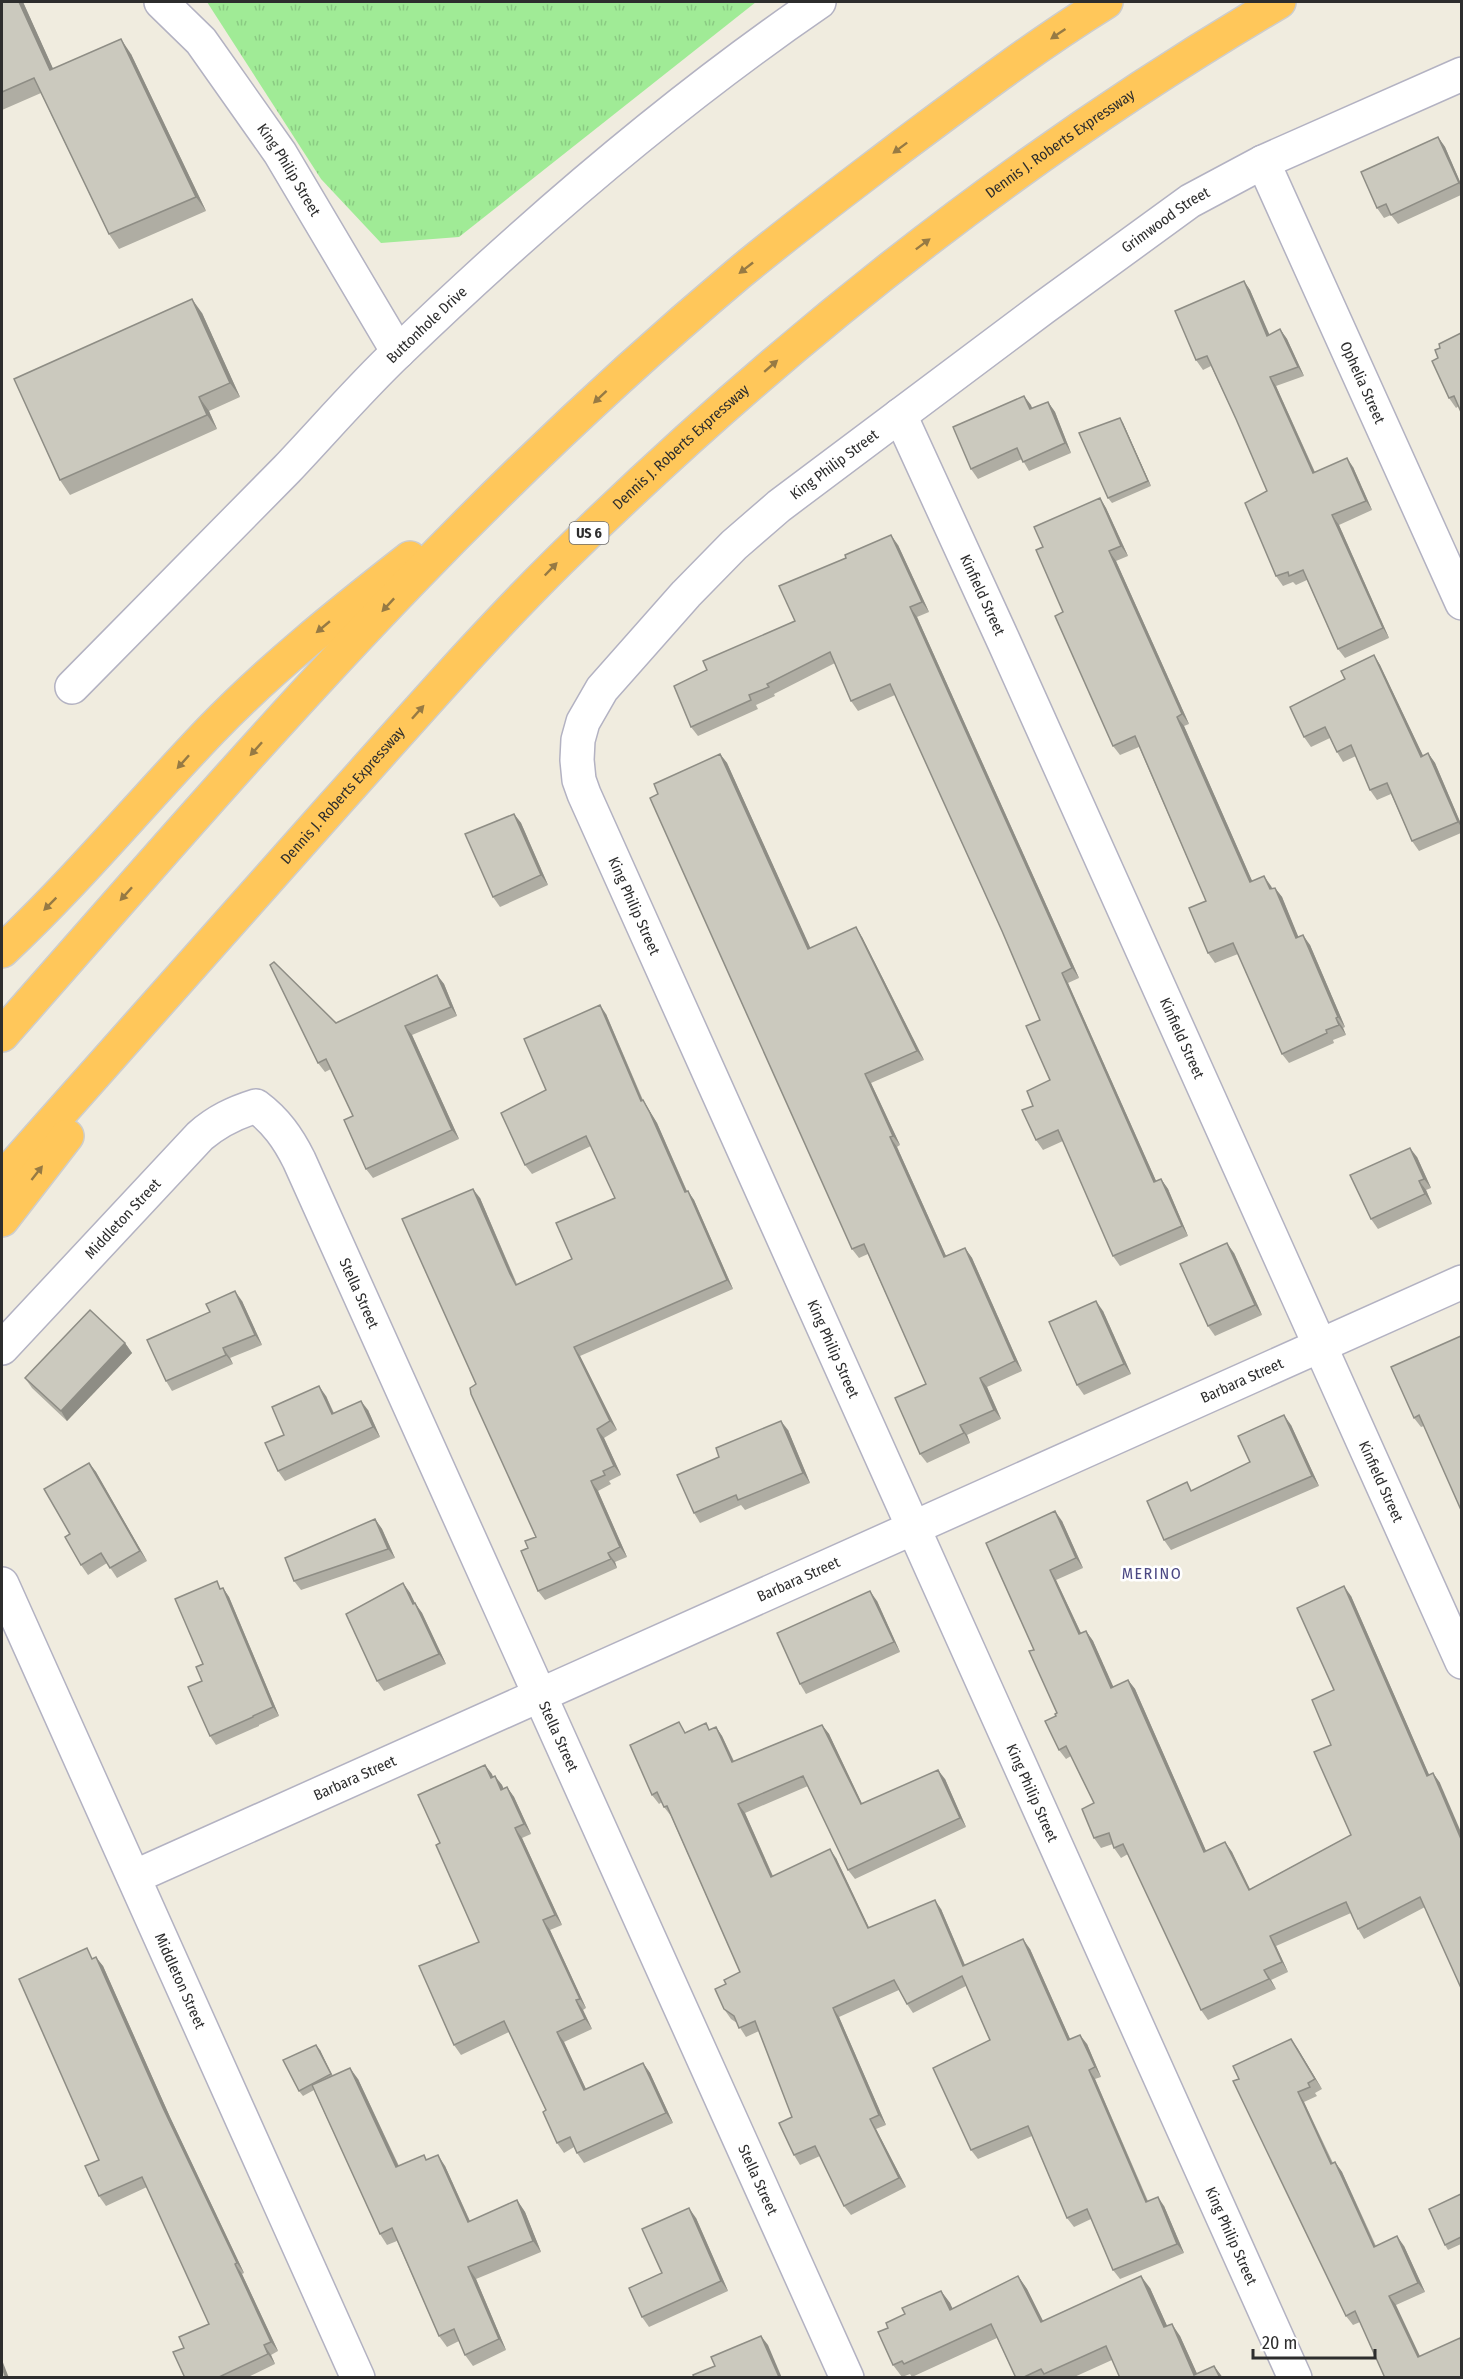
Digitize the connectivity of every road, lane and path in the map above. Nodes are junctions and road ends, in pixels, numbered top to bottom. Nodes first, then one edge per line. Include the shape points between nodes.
1 (161, 2) edge
2 (819, 2) edge
3 (1106, 2) edge
4 (1279, 2) edge
5 (1461, 74) edge
6 (1263, 162) junction
7 (398, 352) junction
8 (900, 415) junction
9 (518, 474) junction
10 (1461, 603) edge
11 (72, 687) dead end
12 (259, 890) junction
13 (2, 951) edge
14 (2, 1035) edge
15 (255, 1106) joint
16 (2, 1179) edge
17 (2, 1220) edge
18 (1461, 1282) edge
19 (1319, 1346) junction
20 (2, 1348) edge
21 (913, 1528) junction
22 (2, 1584) edge
23 (1461, 1662) edge
24 (540, 1695) junction
25 (134, 1877) junction
26 (358, 2378) edge
27 (847, 2378) edge
28 (1294, 2378) edge

1 - 7 street, King Philip Street via 201,42 280,153
2 - 7 street, Buttonhole Drive via 764,39 612,160
3 -> 9 highway via 976,91 739,273
12 -> 4 highway, Dennis J. Roberts Expressway / US 6 via 455,670 557,563 662,462 774,363 999,187 1119,102
5 - 6 street, Grimwood Street
6 - 8 street, Grimwood Street via 1157,223
6 - 10 street, Ophelia Street
7 - 11 street, Buttonhole Drive
8 - 19 street, Kinfield Street
8 - 21 street, King Philip Street via 779,506 686,594 602,689 583,722 577,760 584,794
9 -> 13 highway via 336,616 271,672 211,730 74,881
9 -> 14 highway via 309,690
12 - 16 highway, Dennis J. Roberts Expressway / US 6
17 -> 12 highway
15 - 20 street, Middleton Street via 234,1112 200,1136
15 - 24 street, Stella Street via 281,1128 294,1150
18 - 19 street, Barbara Street
19 - 21 street, Barbara Street
19 - 23 street, Kinfield Street
21 - 24 street, Barbara Street
21 - 28 street, King Philip Street
22 - 25 street, Middleton Street
24 - 25 street, Barbara Street
24 - 27 street, Stella Street
25 - 26 street, Middleton Street

